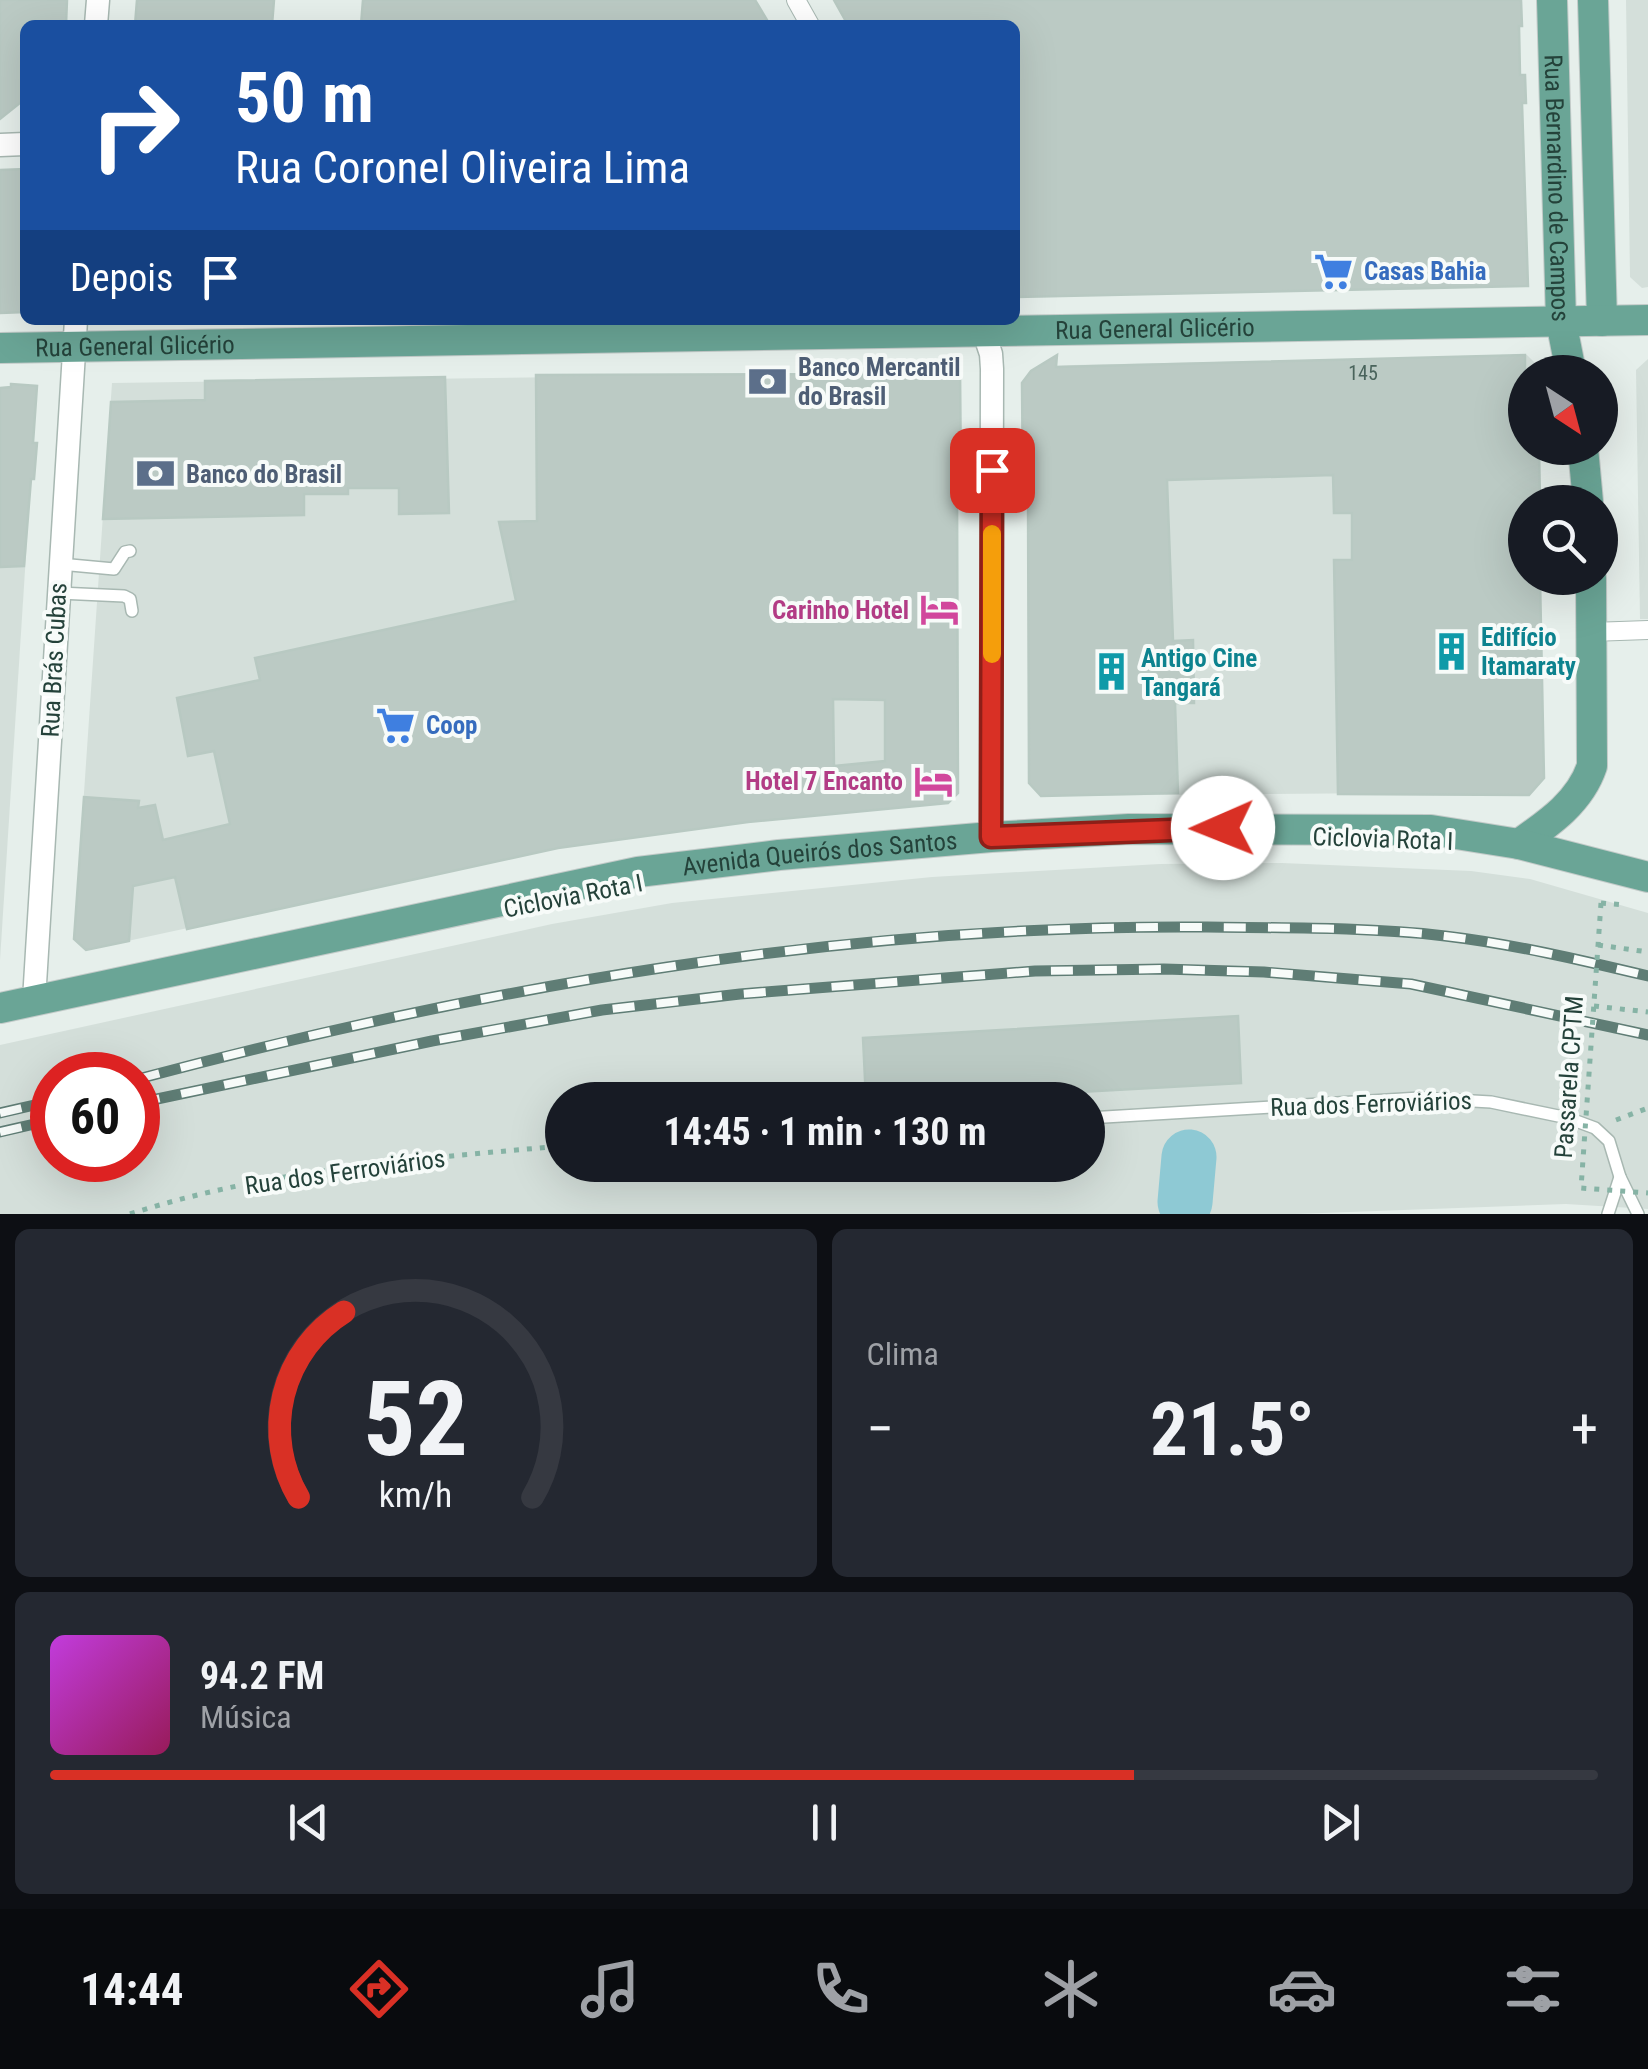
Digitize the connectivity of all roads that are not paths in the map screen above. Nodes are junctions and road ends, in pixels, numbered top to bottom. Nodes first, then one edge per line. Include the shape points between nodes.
1 (1552, 0) edge
2 (1593, 0) edge
3 (1648, 320) edge
4 (1561, 321) junction
5 (1602, 321) junction
6 (980, 327) edge
7 (75, 333) edge
8 (0, 348) edge
9 (1568, 355) edge
10 (130, 551) dead end
11 (60, 564) junction
12 (58, 592) junction
13 (1591, 595) edge
14 (132, 611) dead end
15 (1648, 630) edge
16 (1592, 632) junction
17 (991, 837) junction
18 (1519, 844) junction
19 (1648, 877) edge
20 (34, 1000) junction
21 (0, 1008) edge
22 (1105, 1117) edge
23 (1620, 1177) junction
24 (1608, 1214) edge
25 (1638, 1214) edge

1 - 4 main road, Rua Bernardino de Campos
2 - 5 main road, Rua Bernardino de Campos
3 - 5 main road, Rua General Glicério
4 - 5 main road, Rua General Glicério
4 - 6 main road, Rua General Glicério
4 - 9 main road, Rua Bernardino de Campos
6 - 7 main road, Rua General Glicério
6 - 17 street via 992,354
7 - 8 main road, Rua General Glicério
7 - 11 street, Rua Brás Cubas
10 - 11 lane via 114,569
11 - 12 street, Rua Brás Cubas
12 - 14 lane via 124,596
12 - 20 street, Rua Brás Cubas
13 - 16 main road
15 - 16 street
16 - 18 main road via 1594,752 1588,777 1564,809
17 - 18 main road, Avenida Queirós dos Santos via 1393,828
17 - 20 main road, Avenida Queirós dos Santos via 638,872
18 - 19 main road, Avenida Queirós dos Santos
20 - 21 main road, Avenida Queirós dos Santos
22 - 23 lane, Rua dos Ferroviários via 1464,1099 1595,1128 1608,1141
23 - 24 lane
23 - 25 lane

